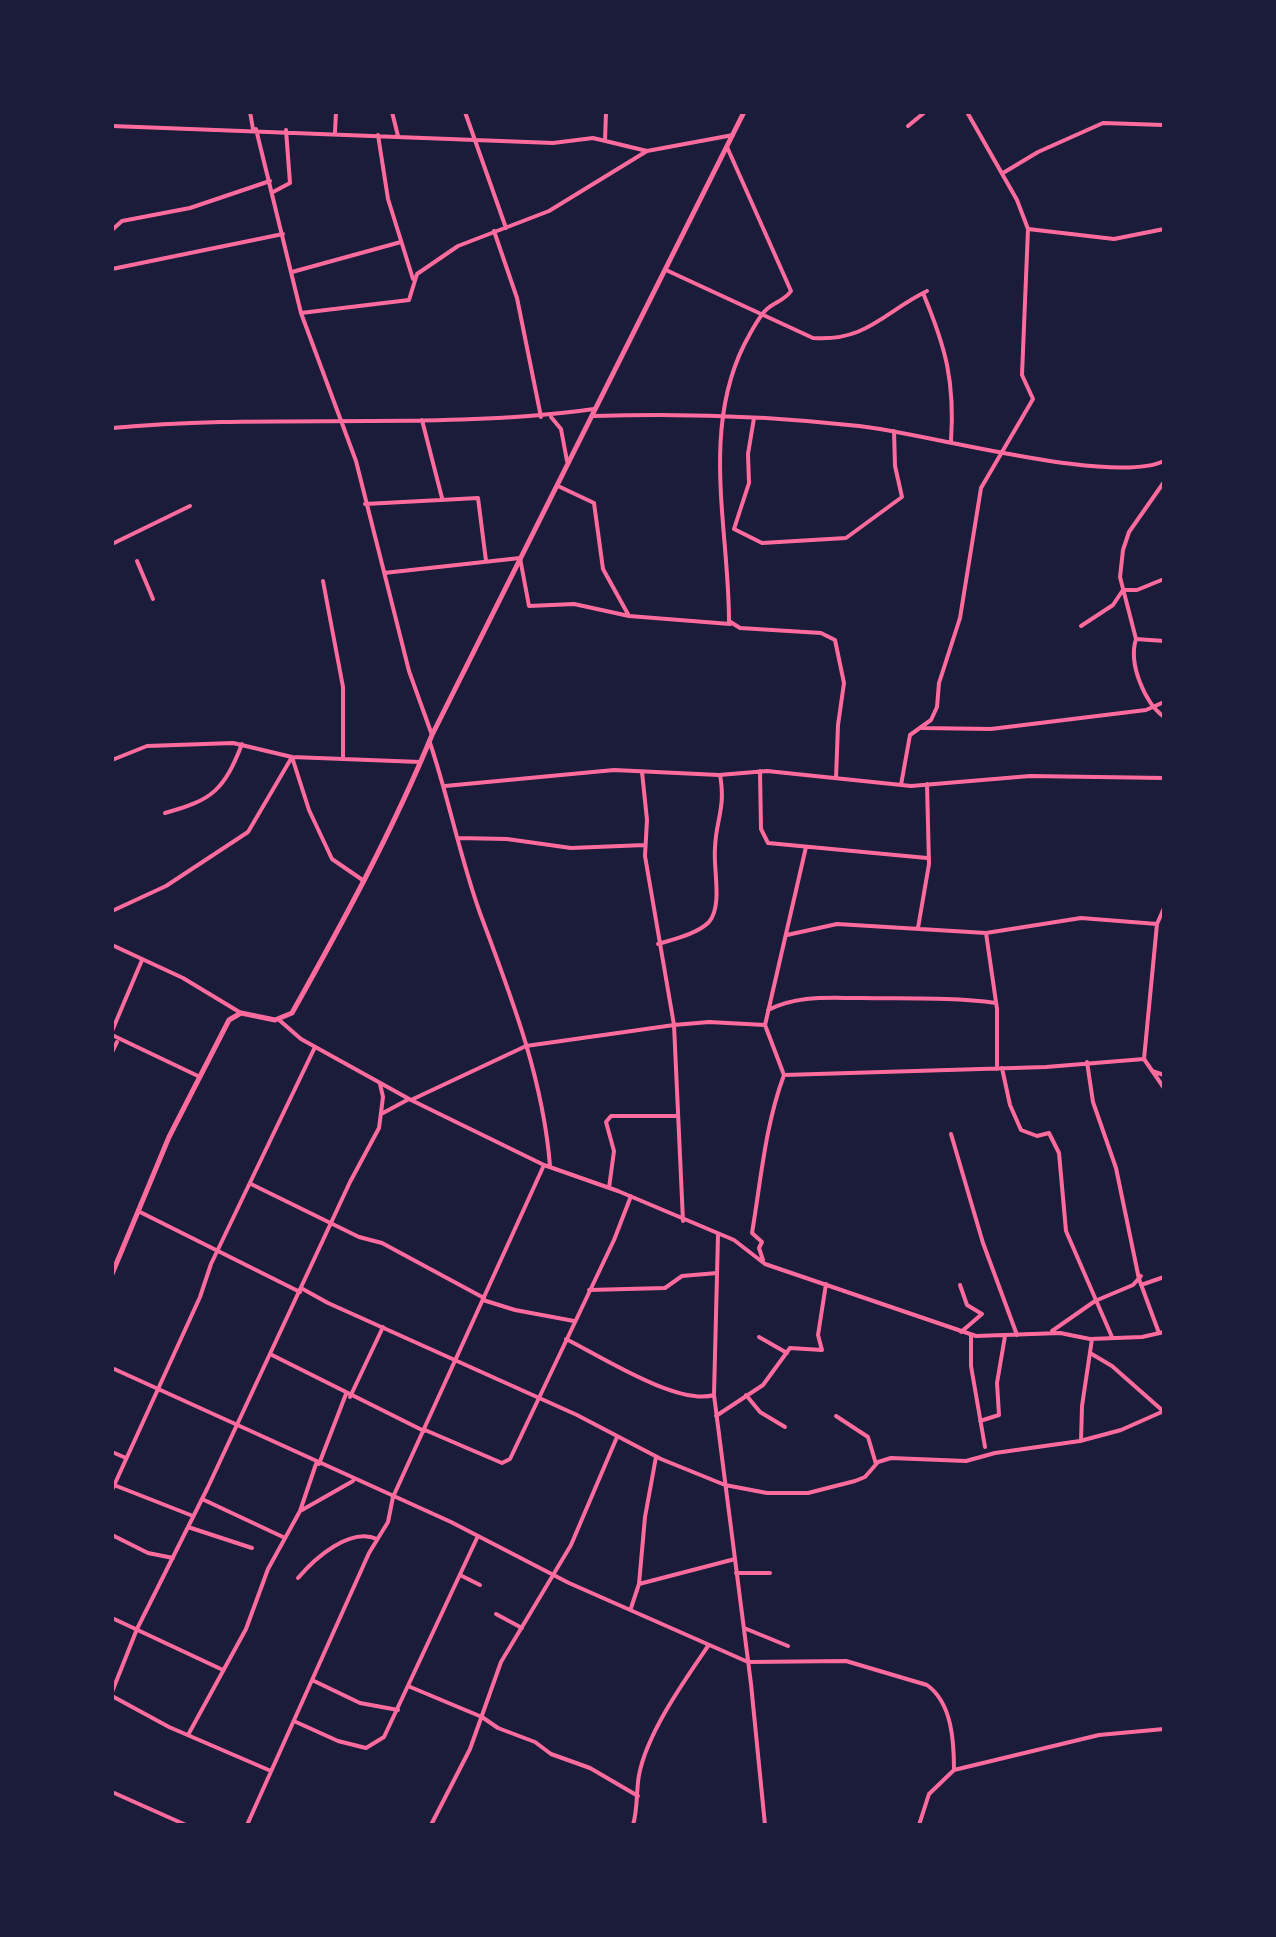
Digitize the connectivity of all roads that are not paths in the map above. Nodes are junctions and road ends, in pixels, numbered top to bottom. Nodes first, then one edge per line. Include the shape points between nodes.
1 (250, 112) edge
2 (336, 112) edge
3 (392, 112) edge
4 (465, 112) edge
5 (606, 112) edge
6 (744, 112) edge
7 (925, 112) edge
8 (967, 112) edge
9 (1164, 125) edge
10 (112, 126) edge
11 (908, 126) dead end
12 (255, 129) junction
13 (286, 130) junction
14 (335, 132) junction
15 (378, 135) junction
16 (733, 135) junction
17 (398, 136) junction
18 (476, 138) junction
19 (605, 141) junction
20 (727, 147) junction
21 (647, 151) junction
22 (1003, 173) junction
23 (270, 181) junction
24 (273, 192) junction
25 (506, 228) junction
26 (1028, 229) junction
27 (1164, 229) edge
28 (112, 230) edge
29 (494, 231) junction
30 (283, 234) junction
31 (402, 242) junction
32 (112, 269) edge
33 (665, 269) junction
34 (292, 272) junction
35 (413, 279) junction
36 (301, 313) junction
37 (761, 316) junction
38 (592, 413) junction
39 (549, 416) junction
40 (541, 417) junction
41 (723, 417) junction
42 (754, 418) junction
43 (422, 420) junction
44 (342, 421) junction
45 (112, 428) edge
46 (894, 431) junction
47 (951, 441) junction
48 (999, 452) junction
49 (567, 461) junction
50 (1164, 462) edge
51 (1164, 482) edge
52 (555, 485) junction
53 (442, 498) junction
54 (365, 504) junction
55 (190, 506) dead end
56 (112, 544) edge
57 (520, 558) junction
58 (137, 561) dead end
59 (486, 562) junction
60 (384, 573) junction
61 (1164, 579) edge
62 (323, 581) dead end
63 (1123, 590) junction
64 (153, 599) dead end
65 (629, 616) junction
66 (730, 624) junction
67 (1081, 626) dead end
68 (1136, 639) junction
69 (1164, 641) edge
70 (1164, 702) edge
71 (1152, 709) junction
72 (1164, 717) edge
73 (918, 728) junction
74 (430, 738) junction
75 (242, 744) junction
76 (292, 757) junction
77 (343, 759) junction
78 (112, 760) edge
79 (421, 762) junction
80 (760, 771) junction
81 (642, 772) junction
82 (719, 775) junction
83 (836, 778) junction
84 (1164, 778) edge
85 (927, 784) junction
86 (901, 785) junction
87 (445, 786) junction
88 (165, 813) dead end
89 (458, 838) junction
90 (645, 845) junction
91 (806, 847) junction
92 (927, 858) junction
93 (365, 881) junction
94 (1164, 908) edge
95 (112, 911) edge
96 (1157, 924) junction
97 (918, 929) junction
98 (986, 933) junction
99 (787, 935) junction
100 (658, 944) junction
101 (112, 945) edge
102 (142, 960) junction
103 (996, 1003) junction
104 (768, 1010) junction
105 (241, 1013) junction
106 (278, 1019) junction
107 (674, 1025) junction
108 (765, 1025) junction
109 (112, 1033) edge
110 (117, 1042) dead end
111 (526, 1046) junction
112 (315, 1047) junction
113 (112, 1052) edge
114 (1144, 1059) junction
115 (1087, 1062) junction
116 (1000, 1068) junction
117 (1152, 1071) junction
118 (784, 1075) junction
119 (1164, 1075) edge
120 (198, 1076) junction
121 (379, 1082) junction
122 (1164, 1088) edge
123 (410, 1100) junction
124 (382, 1114) junction
125 (676, 1116) junction
126 (951, 1134) dead end
127 (547, 1166) junction
128 (251, 1184) junction
129 (609, 1188) junction
130 (631, 1196) junction
131 (138, 1211) junction
132 (683, 1221) junction
133 (332, 1222) junction
134 (718, 1235) junction
135 (219, 1250) junction
136 (114, 1263) edge
137 (765, 1264) junction
138 (717, 1273) junction
139 (112, 1274) edge
140 (1140, 1276) junction
141 (1164, 1277) edge
142 (826, 1284) junction
143 (960, 1285) dead end
144 (1141, 1285) junction
145 (300, 1290) junction
146 (589, 1290) junction
147 (483, 1299) junction
148 (1095, 1301) junction
149 (574, 1321) junction
150 (383, 1327) junction
151 (961, 1332) junction
152 (1050, 1333) junction
153 (1162, 1333) edge
154 (971, 1335) junction
155 (1017, 1335) junction
156 (1005, 1336) junction
157 (759, 1337) dead end
158 (1112, 1337) junction
159 (566, 1339) junction
160 (1092, 1339) junction
161 (1089, 1352) junction
162 (787, 1353) junction
163 (270, 1354) junction
164 (456, 1361) junction
165 (112, 1368) edge
166 (159, 1387) junction
167 (348, 1395) junction
168 (714, 1395) junction
169 (746, 1395) junction
170 (539, 1400) junction
171 (1164, 1411) edge
172 (716, 1416) junction
173 (836, 1416) dead end
174 (980, 1421) junction
175 (236, 1423) junction
176 (785, 1427) dead end
177 (424, 1430) junction
178 (617, 1437) junction
179 (1081, 1441) junction
180 (985, 1447) dead end
181 (112, 1452) edge
182 (656, 1456) junction
183 (126, 1458) junction
184 (318, 1464) junction
185 (876, 1464) junction
186 (354, 1480) junction
187 (725, 1485) junction
188 (113, 1487) edge
189 (393, 1497) junction
190 (202, 1499) junction
191 (300, 1511) junction
192 (193, 1516) junction
193 (188, 1527) junction
194 (112, 1535) edge
195 (283, 1537) junction
196 (477, 1537) junction
197 (377, 1539) junction
198 (252, 1548) dead end
199 (173, 1558) junction
200 (735, 1559) junction
201 (736, 1573) junction
202 (770, 1573) dead end
203 (551, 1575) junction
204 (462, 1576) junction
205 (298, 1578) dead end
206 (639, 1584) junction
207 (480, 1585) dead end
208 (631, 1608) junction
209 (496, 1614) dead end
210 (112, 1618) edge
211 (522, 1628) junction
212 (744, 1628) junction
213 (137, 1629) junction
214 (708, 1646) junction
215 (788, 1646) dead end
216 (748, 1662) junction
217 (223, 1670) junction
218 (312, 1680) junction
219 (408, 1686) junction
220 (112, 1694) edge
221 (398, 1710) junction
222 (482, 1717) junction
223 (296, 1722) junction
224 (1164, 1729) edge
225 (188, 1735) junction
226 (954, 1770) junction
227 (271, 1771) junction
228 (112, 1792) edge
229 (638, 1796) junction
230 (186, 1825) edge
231 (247, 1825) edge
232 (431, 1825) edge
233 (633, 1825) edge
234 (765, 1825) edge
235 (919, 1825) edge

1 - 12 street
2 - 14 street
3 - 17 street
4 - 18 street
5 - 19 street
6 - 16 street
7 - 11 street
8 - 22 street
9 - 22 street via 1103,123
10 - 12 street
12 - 13 street
12 - 23 street
13 - 14 street
13 - 24 street via 290,183
14 - 15 street
15 - 17 street
15 - 31 street via 388,199
16 - 20 street
16 - 21 street
17 - 18 street
18 - 19 street
18 - 25 street
19 - 21 street
20 - 33 street
20 - 37 street via 791,291
21 - 25 street via 559,206
22 - 26 street
23 - 24 street
23 - 28 street via 201,205 122,221
24 - 30 street
25 - 29 street
26 - 27 street via 1098,239
26 - 48 street via 1022,375 1033,399
29 - 35 street via 458,246
29 - 40 street via 523,321
30 - 32 street
30 - 34 street
31 - 34 street
31 - 35 street
33 - 37 street
33 - 38 street
34 - 36 street
35 - 36 street via 411,297 403,302
36 - 44 street
37 - 41 street via 732,376
37 - 47 street via 813,338 848,337 925,292 947,352 954,398
38 - 39 street
38 - 41 street
38 - 49 street
39 - 40 street
39 - 49 street via 561,429
40 - 43 street
41 - 42 street
41 - 66 street via 720,509
42 - 46 street
42 - 46 street via 749,483 734,529 762,543 846,538 902,497
43 - 44 street
43 - 53 street
44 - 45 street
44 - 54 street
46 - 47 street
47 - 48 street
48 - 50 street via 1117,468
48 - 73 street via 977,501 960,618 939,683 937,707 931,720
49 - 52 street
51 - 63 street via 1129,532 1123,550
52 - 57 street
52 - 65 street via 594,503 603,569
53 - 54 street
53 - 59 street via 478,498
54 - 60 street
55 - 56 street
57 - 59 street
57 - 65 street via 529,606 574,604
57 - 74 street
58 - 64 street
59 - 60 street
60 - 74 street
61 - 63 street
62 - 77 street via 343,687
63 - 67 street via 1113,605
63 - 68 street
65 - 66 street
66 - 83 street via 756,631 821,633 835,640 844,683
68 - 69 street
68 - 71 street via 1143,694
70 - 71 street
71 - 72 street
71 - 73 street via 991,729
73 - 86 street via 910,735
74 - 79 street
74 - 87 street
75 - 76 street
75 - 78 street via 147,746
75 - 88 street via 210,798
76 - 77 street
76 - 93 street via 332,859
76 - 95 street via 248,832 166,886
77 - 79 street
79 - 93 street
80 - 82 street
80 - 83 street
80 - 91 street via 764,839
81 - 82 street
81 - 87 street
81 - 90 street
82 - 100 street via 723,816 715,848 712,918 695,931
83 - 86 street
84 - 85 street via 1030,776
85 - 86 street
85 - 92 street
87 - 89 street
89 - 90 street via 571,848
89 - 111 street
90 - 100 street
91 - 92 street
91 - 99 street
92 - 97 street
93 - 106 street via 292,1013
94 - 96 street
96 - 98 street via 1081,918
96 - 114 street
97 - 98 street
97 - 99 street via 837,924
98 - 103 street
99 - 104 street
100 - 107 street
101 - 102 street
102 - 105 street
102 - 109 street
103 - 104 street via 920,996 833,997 786,1001
103 - 116 street
104 - 108 street
105 - 106 street
105 - 120 street via 229,1020
106 - 112 street
107 - 108 street
107 - 111 street
107 - 125 street
108 - 118 street
109 - 120 street
110 - 113 street
111 - 123 street
111 - 127 street via 543,1103
112 - 121 street
112 - 128 street
114 - 115 street
114 - 117 street
115 - 116 street
115 - 140 street
116 - 118 street
116 - 148 street via 1021,1130 1054,1137 1064,1222
117 - 119 street
117 - 122 street
118 - 137 street via 766,1129 752,1233 763,1246 759,1248
120 - 131 street
121 - 123 street
121 - 124 street
123 - 124 street
123 - 127 street
124 - 133 street
125 - 129 street via 611,1116 606,1122 614,1151
125 - 132 street
126 - 155 street
127 - 129 street
127 - 147 street
128 - 133 street
128 - 135 street
129 - 130 street
130 - 132 street
130 - 146 street
131 - 135 street
131 - 136 street
132 - 134 street
133 - 145 street
133 - 147 street via 382,1243
134 - 137 street via 734,1240
134 - 138 street
135 - 145 street
135 - 166 street
136 - 139 street
137 - 142 street
138 - 146 street via 682,1276 665,1288
138 - 168 street
140 - 144 street
140 - 148 street via 1133,1285
141 - 144 street
142 - 151 street
142 - 162 street via 818,1335 822,1350 790,1348
143 - 151 street via 967,1305 982,1314
144 - 153 street
145 - 150 street
145 - 163 street
146 - 149 street
147 - 149 street
147 - 164 street
148 - 152 street
148 - 158 street
149 - 159 street
150 - 164 street
150 - 167 street
151 - 154 street
152 - 155 street
152 - 160 street
153 - 158 street
154 - 156 street
154 - 174 street
155 - 156 street
156 - 174 street via 997,1383 999,1415
157 - 162 street
158 - 160 street
159 - 168 street via 679,1394
159 - 170 street
160 - 161 street
161 - 171 street
161 - 179 street
162 - 169 street via 763,1385
163 - 167 street
163 - 175 street
164 - 170 street
164 - 177 street
165 - 166 street
166 - 175 street
166 - 183 street
167 - 177 street
167 - 184 street
168 - 172 street
169 - 172 street
169 - 176 street via 760,1412
170 - 177 street via 506,1463
170 - 178 street
171 - 179 street
172 - 187 street
173 - 185 street via 868,1437
174 - 180 street
175 - 184 street
175 - 190 street
177 - 189 street
178 - 182 street
178 - 203 street via 571,1545
179 - 185 street via 966,1461 891,1458
181 - 183 street
182 - 187 street
182 - 206 street
183 - 188 street
184 - 186 street
184 - 191 street
185 - 187 street via 865,1477 808,1493
186 - 189 street
186 - 191 street
187 - 200 street
188 - 192 street
189 - 196 street
189 - 197 street via 388,1522
190 - 192 street
190 - 195 street
191 - 195 street
192 - 193 street
193 - 198 street
193 - 199 street
194 - 199 street via 148,1553
195 - 217 street via 246,1629
196 - 203 street
196 - 204 street
197 - 205 street via 356,1536 316,1556
197 - 218 street
199 - 213 street
200 - 201 street
200 - 206 street
201 - 202 street
201 - 212 street
203 - 208 street
203 - 211 street
204 - 207 street
204 - 219 street
206 - 208 street
208 - 214 street
209 - 211 street
210 - 213 street
211 - 222 street via 501,1662
212 - 215 street
212 - 216 street
213 - 217 street
213 - 220 street
214 - 216 street
214 - 229 street via 676,1693 648,1750
216 - 226 street via 846,1661 927,1685 948,1719
216 - 234 street
217 - 225 street
218 - 221 street via 360,1703
218 - 223 street
219 - 221 street
219 - 222 street
220 - 225 street
221 - 223 street via 384,1737 366,1748
222 - 229 street
222 - 232 street
223 - 227 street
224 - 226 street via 1099,1735
225 - 227 street
226 - 235 street via 929,1794
227 - 231 street
228 - 230 street
229 - 233 street

